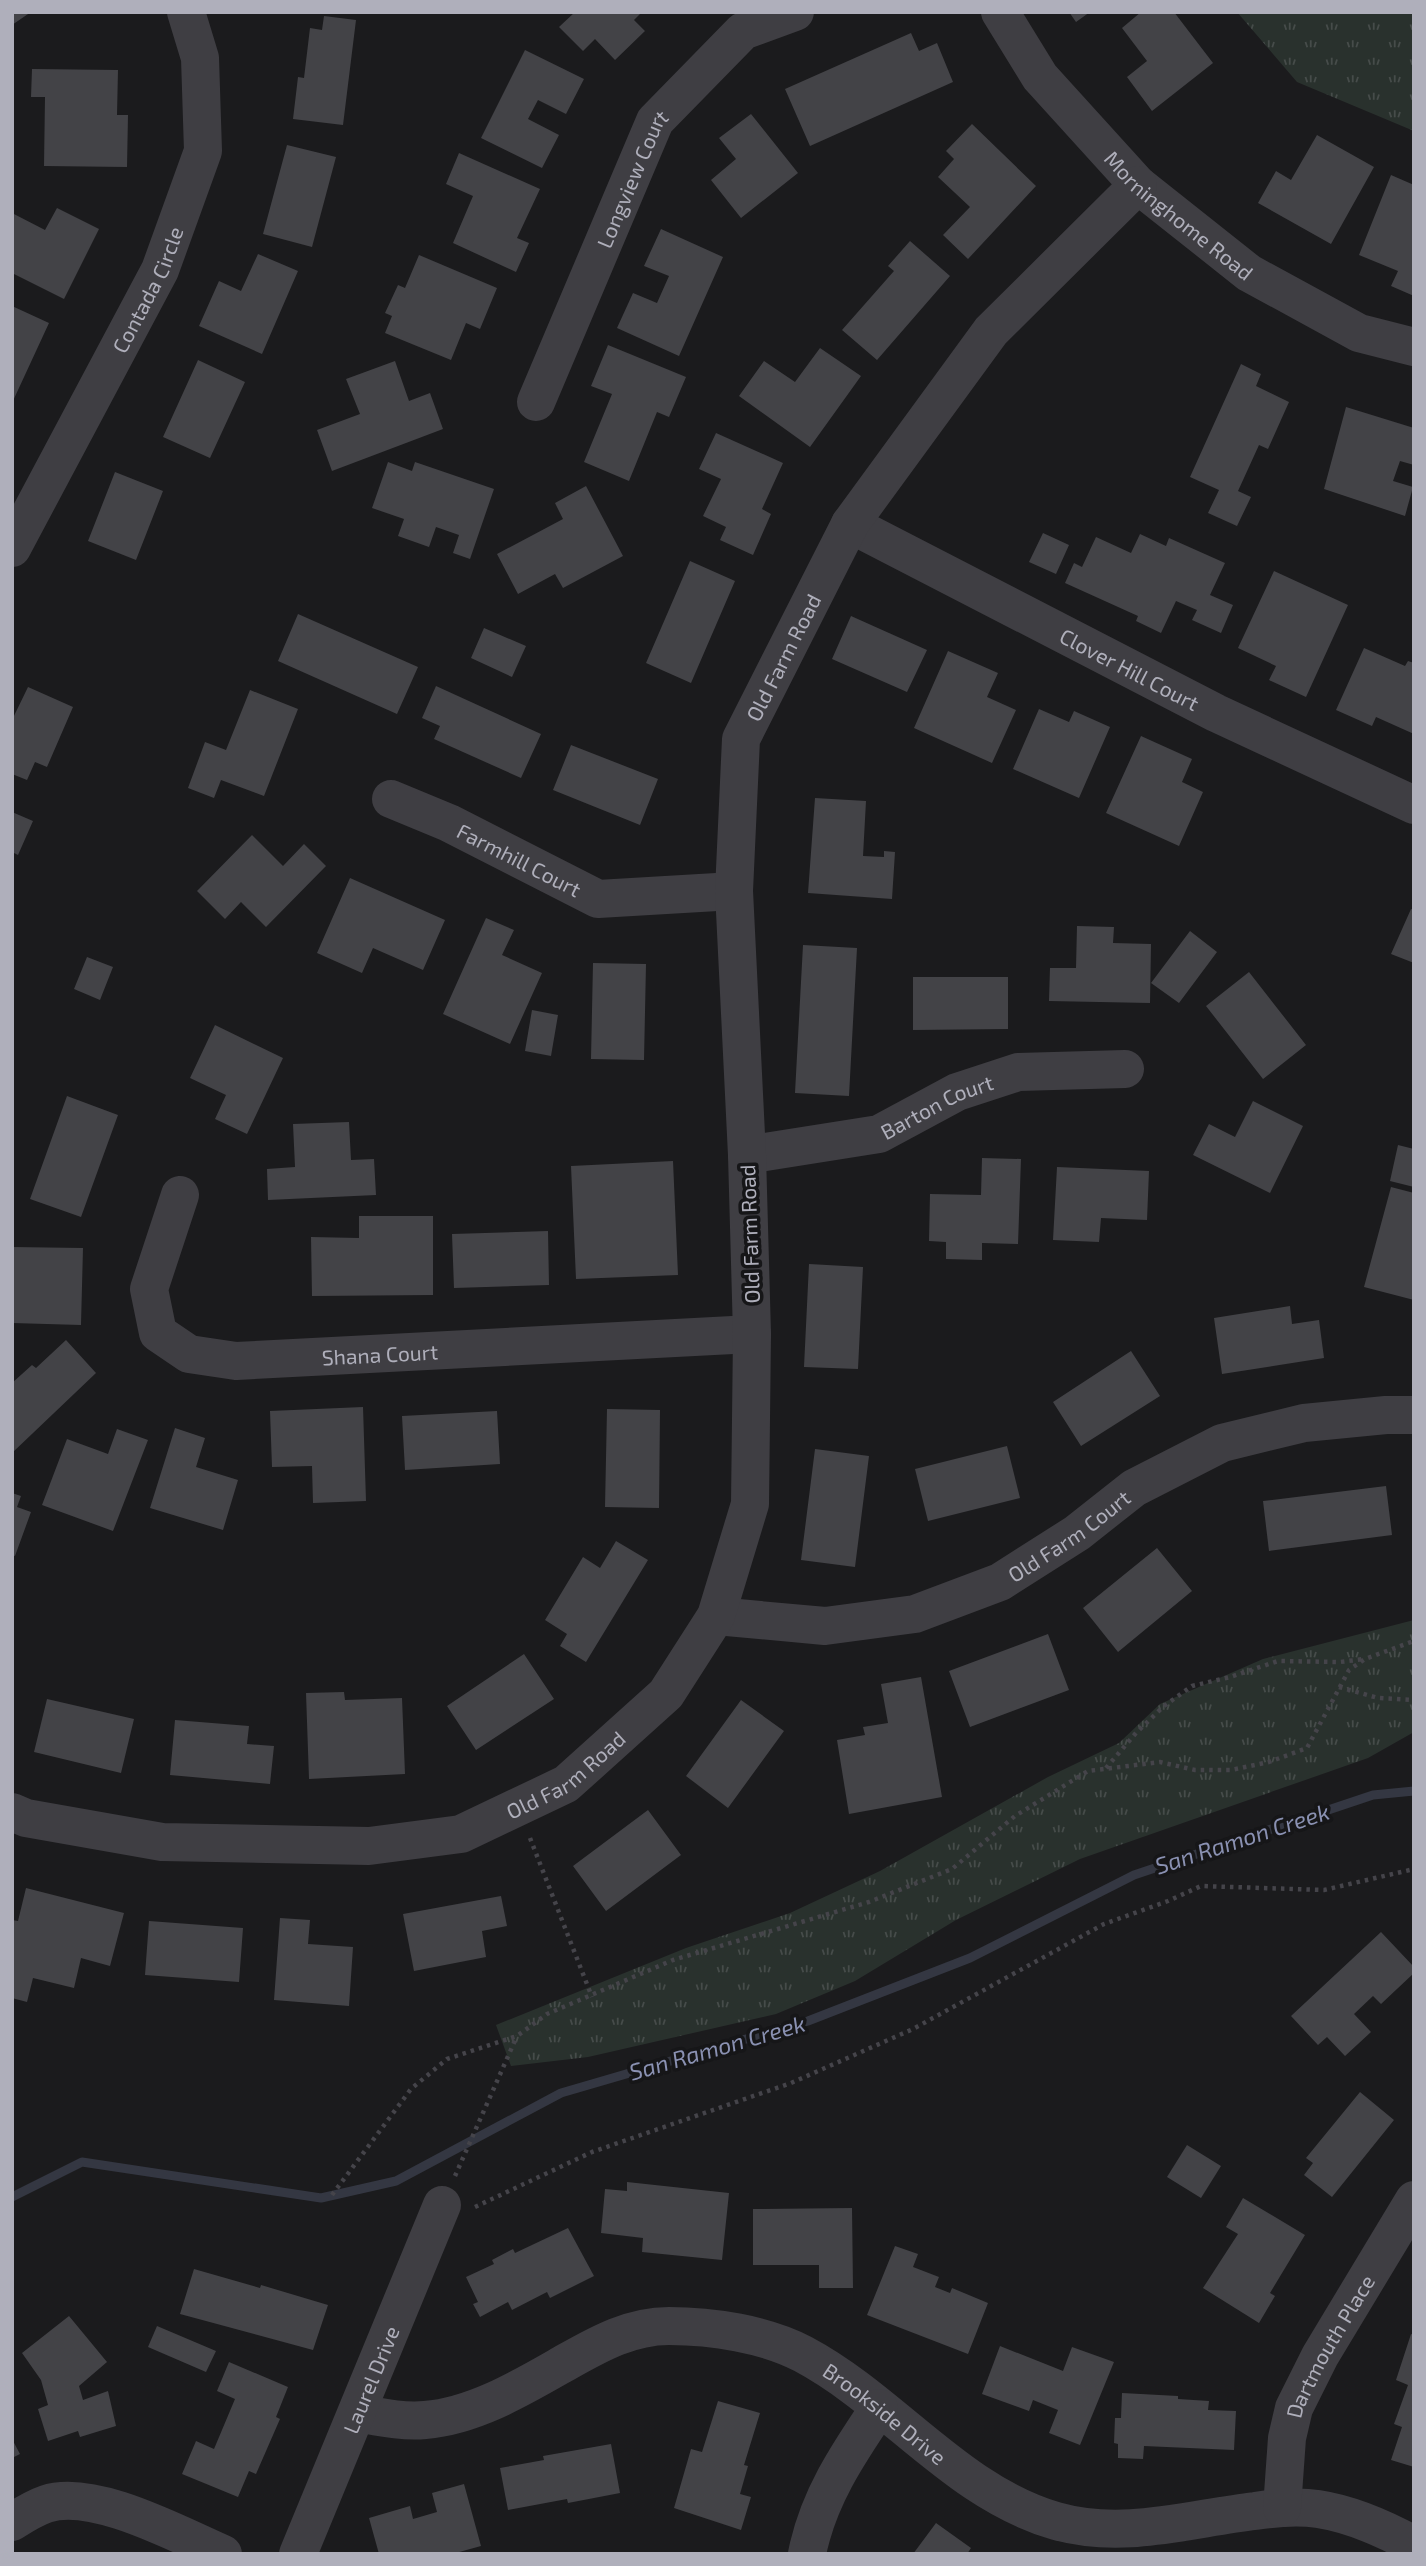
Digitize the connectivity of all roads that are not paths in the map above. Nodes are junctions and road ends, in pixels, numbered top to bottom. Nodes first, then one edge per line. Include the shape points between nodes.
1 (186, 12) edge
2 (795, 12) edge
3 (1000, 12) edge
4 (1138, 185) junction
5 (1414, 347) edge
6 (536, 402) dead end
7 (850, 524) junction
8 (12, 548) edge
9 (391, 799) dead end
10 (1414, 805) edge
11 (734, 891) junction
12 (1125, 1069) dead end
13 (747, 1155) junction
14 (180, 1195) dead end
15 (752, 1334) junction
16 (1414, 1415) edge
17 (716, 1616) junction
18 (12, 1812) edge
19 (1414, 2200) edge
20 (439, 2212) road end
21 (879, 2408) junction
22 (357, 2413) junction
23 (1282, 2508) junction
24 (12, 2522) edge
25 (1414, 2545) edge
26 (223, 2554) edge
27 (298, 2554) edge
28 (807, 2554) edge

1 - 8 street, Contada Circle via 200,58 203,151 160,270
2 - 6 street, Longview Court via 743,31 655,121
3 - 4 street, Morninghome Road via 1040,77
4 - 5 street, Morninghome Road via 1249,273 1359,333
4 - 7 street, Old Farm Road via 991,331
7 - 10 street, Clover Hill Court via 1216,713
7 - 11 street, Old Farm Road via 741,739
9 - 11 street, Farmhill Court via 449,823 598,899
11 - 13 street, Old Farm Road
12 - 13 street, Barton Court via 1018,1072 957,1092 879,1134
13 - 15 street, Old Farm Road
14 - 15 street, Shana Court via 149,1289 158,1333 190,1354 236,1361
15 - 17 street, Old Farm Road via 750,1504
16 - 17 street, Old Farm Court via 1304,1423 1222,1443 1134,1488 1077,1533 1000,1582 915,1614 825,1626
17 - 18 street, Old Farm Road via 666,1693 566,1784 461,1834 369,1846 162,1842
19 - 23 street, Dartmouth Place via 1294,2407
20 - 22 street, Laurel Drive
21 - 22 street, Brookside Drive via 803,2354 777,2343 669,2326 637,2328 613,2337 523,2387 463,2412 426,2420
21 - 23 street, Brookside Drive via 961,2473 1032,2514 1058,2522 1125,2530
21 - 28 street via 841,2463 821,2506
22 - 27 street, Laurel Drive
23 - 25 street, Brookside Drive via 1318,2509 1352,2518
24 - 26 street via 48,2503 92,2504 116,2509

